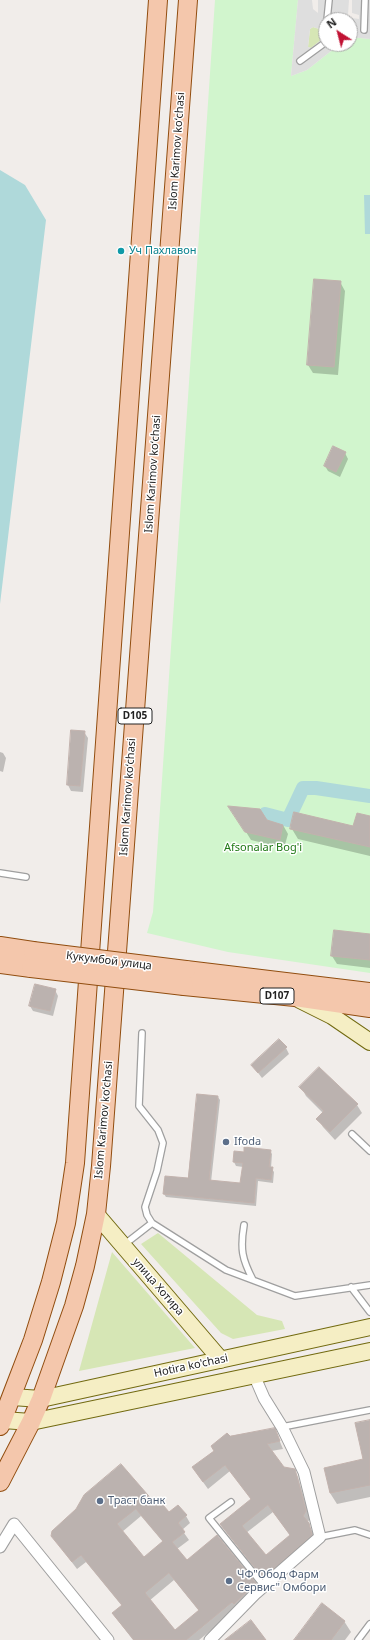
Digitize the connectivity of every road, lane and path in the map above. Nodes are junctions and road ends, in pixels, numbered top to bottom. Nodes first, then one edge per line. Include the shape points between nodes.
1 (158, 0) edge
2 (188, 0) edge
3 (329, 0) edge
4 (365, 0) edge
5 (328, 12) edge
6 (364, 30) dead end
7 (318, 48) edge
8 (300, 61) dead end
9 (0, 873) edge
10 (26, 877) dead end
11 (0, 946) edge
12 (32, 960) junction
13 (0, 964) edge
14 (185, 978) junction
15 (370, 992) edge
16 (295, 997) junction
17 (370, 1008) edge
18 (142, 1033) dead end
19 (370, 1042) edge
20 (352, 1134) dead end
21 (370, 1151) edge
22 (96, 1214) junction
23 (152, 1222) junction
24 (244, 1225) dead end
25 (123, 1246) junction
26 (254, 1281) junction
27 (370, 1284) edge
28 (351, 1288) junction
29 (370, 1312) edge
30 (370, 1327) edge
31 (370, 1351) edge
32 (221, 1360) junction
33 (254, 1376) junction
34 (12, 1397) junction
35 (41, 1399) junction
36 (370, 1410) edge
37 (31, 1422) junction
38 (2, 1423) edge
39 (282, 1427) junction
40 (0, 1482) edge
41 (231, 1502) dead end
42 (370, 1535) edge
43 (320, 1537) junction
44 (0, 1547) edge
45 (264, 1586) junction
46 (370, 1624) edge
47 (108, 1640) edge
48 (210, 1640) edge
49 (358, 1640) edge

1 - 34 main road, D105 via 133,252 75,1163 59,1251 33,1340
2 - 22 main road, Islom Karimov koʻchasi / D105
3 - 5 lane
4 - 6 lane
7 - 8 lane
9 - 10 lane
11 - 12 main road, D107
12 - 13 main road, D107
12 - 14 main road, Кукумбой улица / D107, bridge
14 - 15 main road, D107
14 - 16 main road, D107
16 - 17 main road, D107
16 - 19 main road via 332,1016
18 - 23 lane via 139,1106 158,1130 163,1143 146,1207 147,1215
20 - 21 lane
22 - 25 main road, улица Хотира
22 - 35 main road, Islom Karimov koʻchasi / D105 via 74,1306
23 - 25 lane
23 - 26 lane via 226,1270
24 - 26 lane via 243,1262
25 - 32 main road, улица Хотира
26 - 28 lane via 295,1296
27 - 28 lane
28 - 29 lane
30 - 32 main road, Hotira ko'chasi
31 - 33 main road, Hotira ko'chasi
32 - 35 main road, Hotira ko'chasi
33 - 37 main road, Hotira ko'chasi
33 - 39 street
34 - 35 main road, Hotira ko'chasi
34 - 38 main road, D105
35 - 37 main road, Islom Karimov koʻchasi / D105
36 - 39 lane
37 - 38 main road, Hotira ko'chasi
37 - 40 main road, Islom Karimov koʻchasi / D105
39 - 43 street via 304,1472
41 - 45 lane via 209,1518
42 - 43 lane via 355,1530
43 - 45 street
44 - 47 street via 14,1524
45 - 48 street
46 - 49 lane

